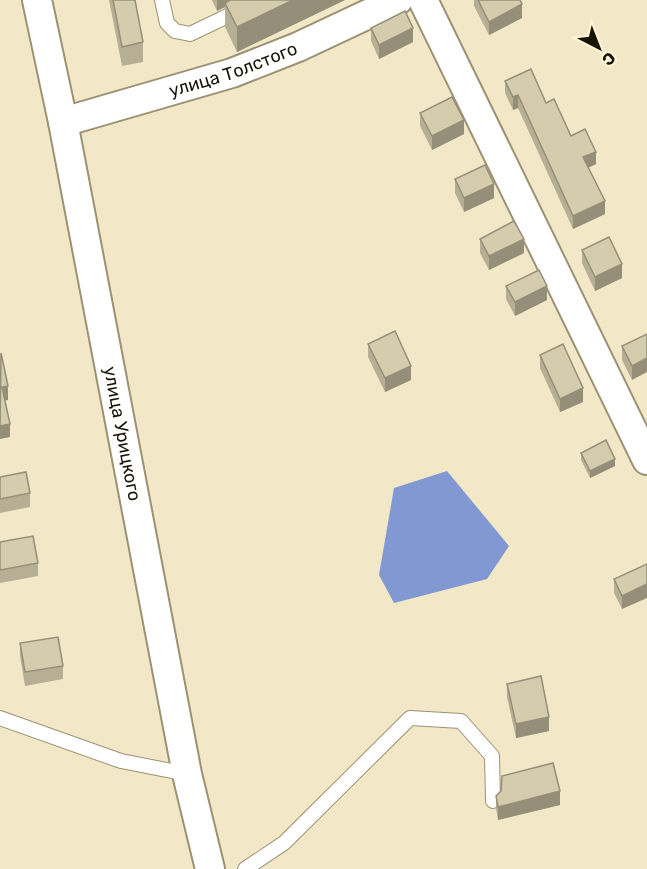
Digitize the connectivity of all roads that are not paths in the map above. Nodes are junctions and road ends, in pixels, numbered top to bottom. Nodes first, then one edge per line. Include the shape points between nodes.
1 (37, 0) edge
2 (162, 0) edge
3 (261, 0) edge
4 (398, 0) edge
5 (423, 0) edge
6 (63, 122) junction
7 (647, 460) edge
8 (0, 718) edge
9 (187, 774) junction
10 (493, 801) dead end
11 (210, 869) edge
12 (245, 869) edge

1 - 6 street, улица Урицкого
2 - 3 lane via 167,23 175,31 190,34
4 - 6 street, улица Толстого via 232,73
5 - 7 street
6 - 9 street, улица Урицкого
8 - 9 lane via 121,761
9 - 11 street, улица Урицкого
10 - 12 lane via 492,756 461,721 411,718 285,843

